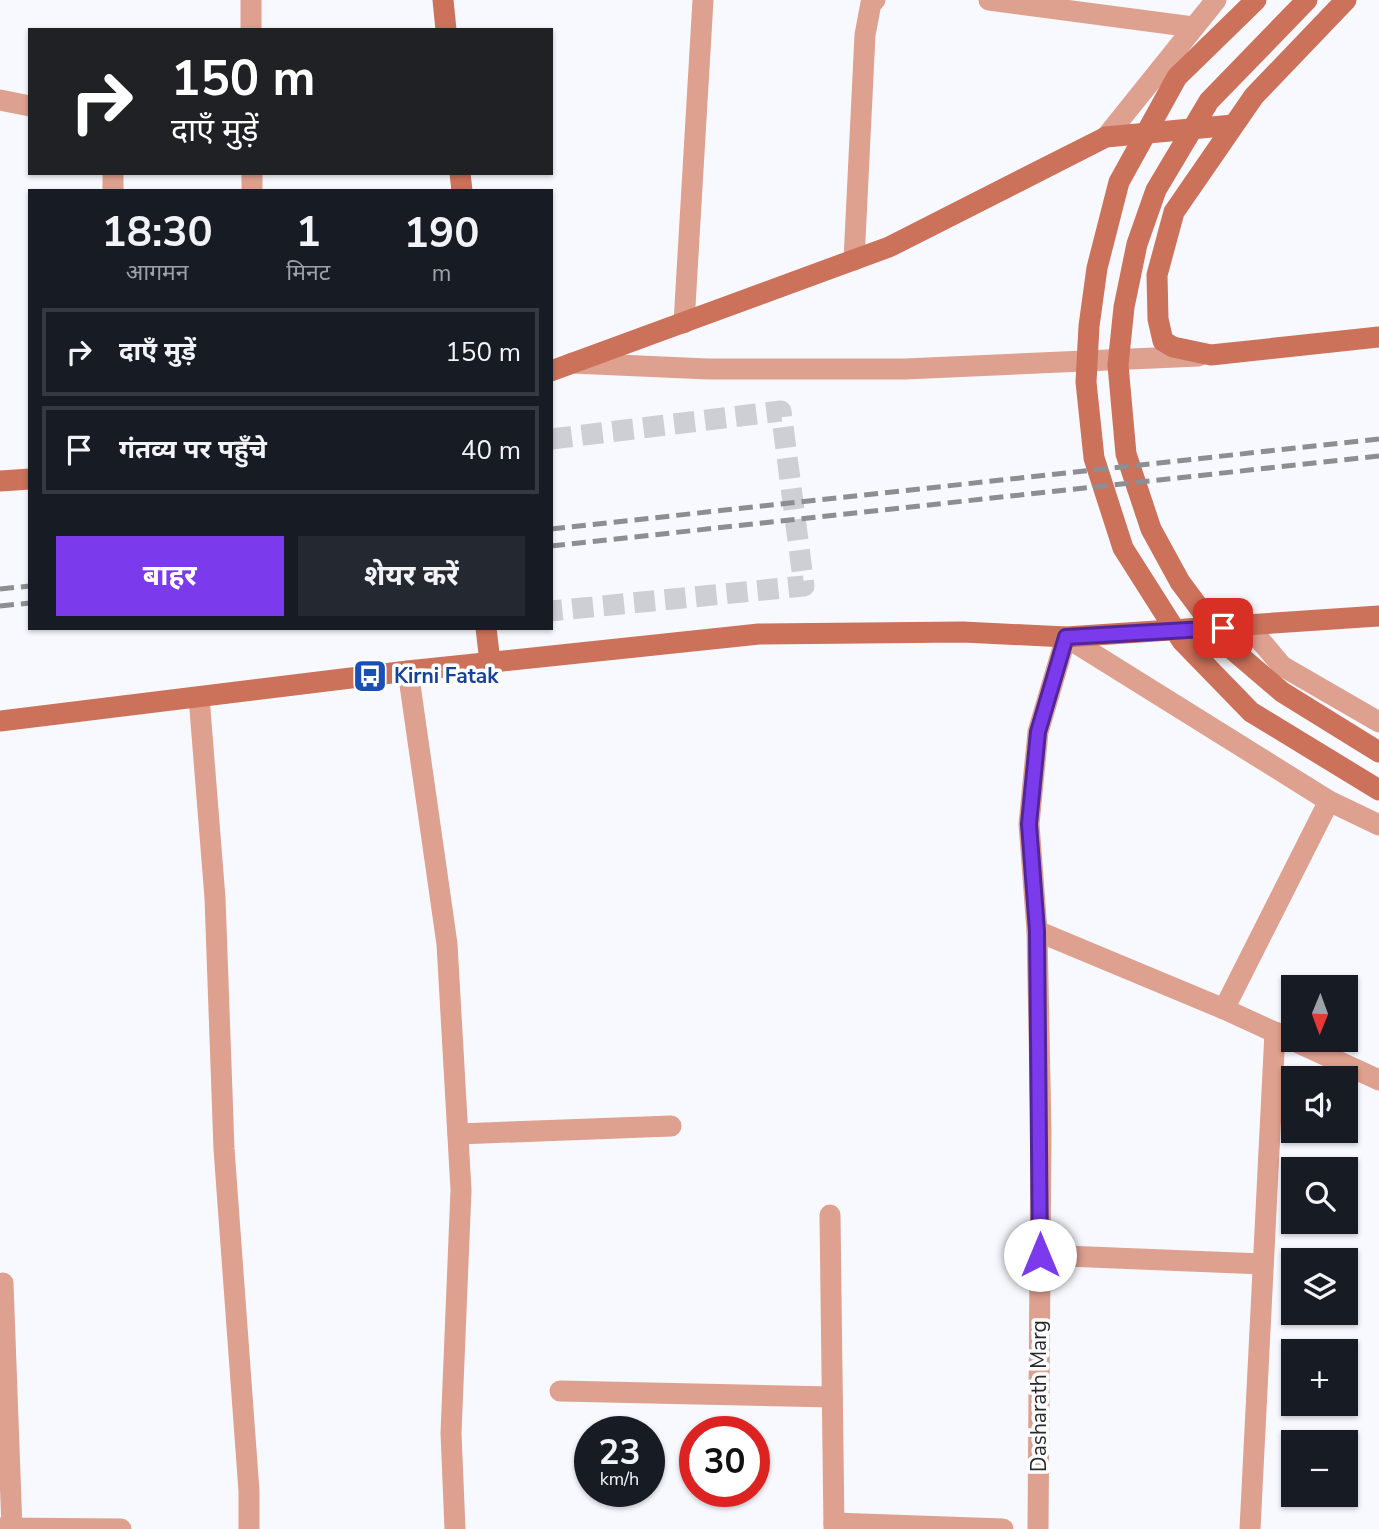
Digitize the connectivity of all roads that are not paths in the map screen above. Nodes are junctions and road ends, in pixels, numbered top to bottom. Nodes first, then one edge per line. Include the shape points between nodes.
1 (251, 0) edge
2 (443, 0) edge
3 (703, 0) edge
4 (875, 0) edge
5 (989, 0) edge
6 (1216, 0) edge
7 (1256, 0) edge
8 (1307, 0) edge
9 (1346, 0) edge
10 (1193, 27) junction
11 (251, 28) edge
12 (446, 28) edge
13 (0, 100) edge
14 (28, 106) edge
15 (1233, 125) junction
16 (1106, 137) junction
17 (854, 260) junction
18 (684, 323) junction
19 (1379, 337) edge
20 (1211, 355) junction
21 (572, 363) junction
22 (553, 370) edge
23 (28, 479) edge
24 (0, 481) edge
25 (1379, 616) edge
26 (1250, 627) junction
27 (486, 630) edge
28 (1066, 637) junction
29 (490, 662) junction
30 (408, 671) junction
31 (199, 697) junction
32 (0, 721) edge
33 (1379, 722) edge
34 (1379, 752) edge
35 (1379, 790) edge
36 (1329, 801) junction
37 (1379, 825) edge
38 (1037, 931) junction
39 (1224, 1009) junction
40 (1275, 1032) junction
41 (1379, 1080) edge
42 (671, 1126) dead end
43 (458, 1135) junction
44 (830, 1216) dead end
45 (1040, 1255) junction
46 (1263, 1264) junction
47 (3, 1283) dead end
48 (559, 1391) dead end
49 (832, 1397) junction
50 (834, 1526) edge
51 (8, 1528) edge
52 (121, 1529) edge
53 (249, 1529) edge
54 (455, 1529) edge
55 (1003, 1529) edge
56 (1038, 1529) edge
57 (1250, 1529) edge

1 - 11 street
2 - 12 street
3 - 18 street
4 - 17 street via 865,35
5 - 10 street
6 - 10 street
7 - 35 street via 1177,77 1119,182 1088,326 1086,382 1094,458 1123,548 1182,641 1251,712
8 - 34 street via 1209,101 1156,190 1137,244 1124,307 1118,365 1126,454 1151,529 1180,582 1227,645 1282,692
9 - 15 street via 1254,96
10 - 16 street
13 - 14 street
15 - 16 street
15 - 20 street via 1174,212 1157,275 1163,341
16 - 17 street via 889,247
17 - 18 street
18 - 21 street
19 - 20 street
20 - 21 street via 905,369 708,369
21 - 22 street
23 - 24 street
25 - 26 street
26 - 28 street
26 - 33 street via 1282,666
27 - 29 street
28 - 29 street via 963,632 759,635
28 - 36 street
28 - 38 street, Dasharath Marg via 1038,732 1029,824
29 - 30 street
30 - 31 street
30 - 43 street via 447,944
31 - 32 street
31 - 53 street via 215,898 224,1149
36 - 37 street
36 - 39 street
38 - 39 street
38 - 45 street, Dasharath Marg
39 - 40 street
40 - 41 street
40 - 46 street
42 - 43 street
43 - 54 street via 461,1190 451,1433
44 - 49 street
45 - 46 street
45 - 56 street, Dasharath Marg
46 - 57 street
47 - 51 street
48 - 49 street
49 - 50 street
50 - 55 street
51 - 52 street

